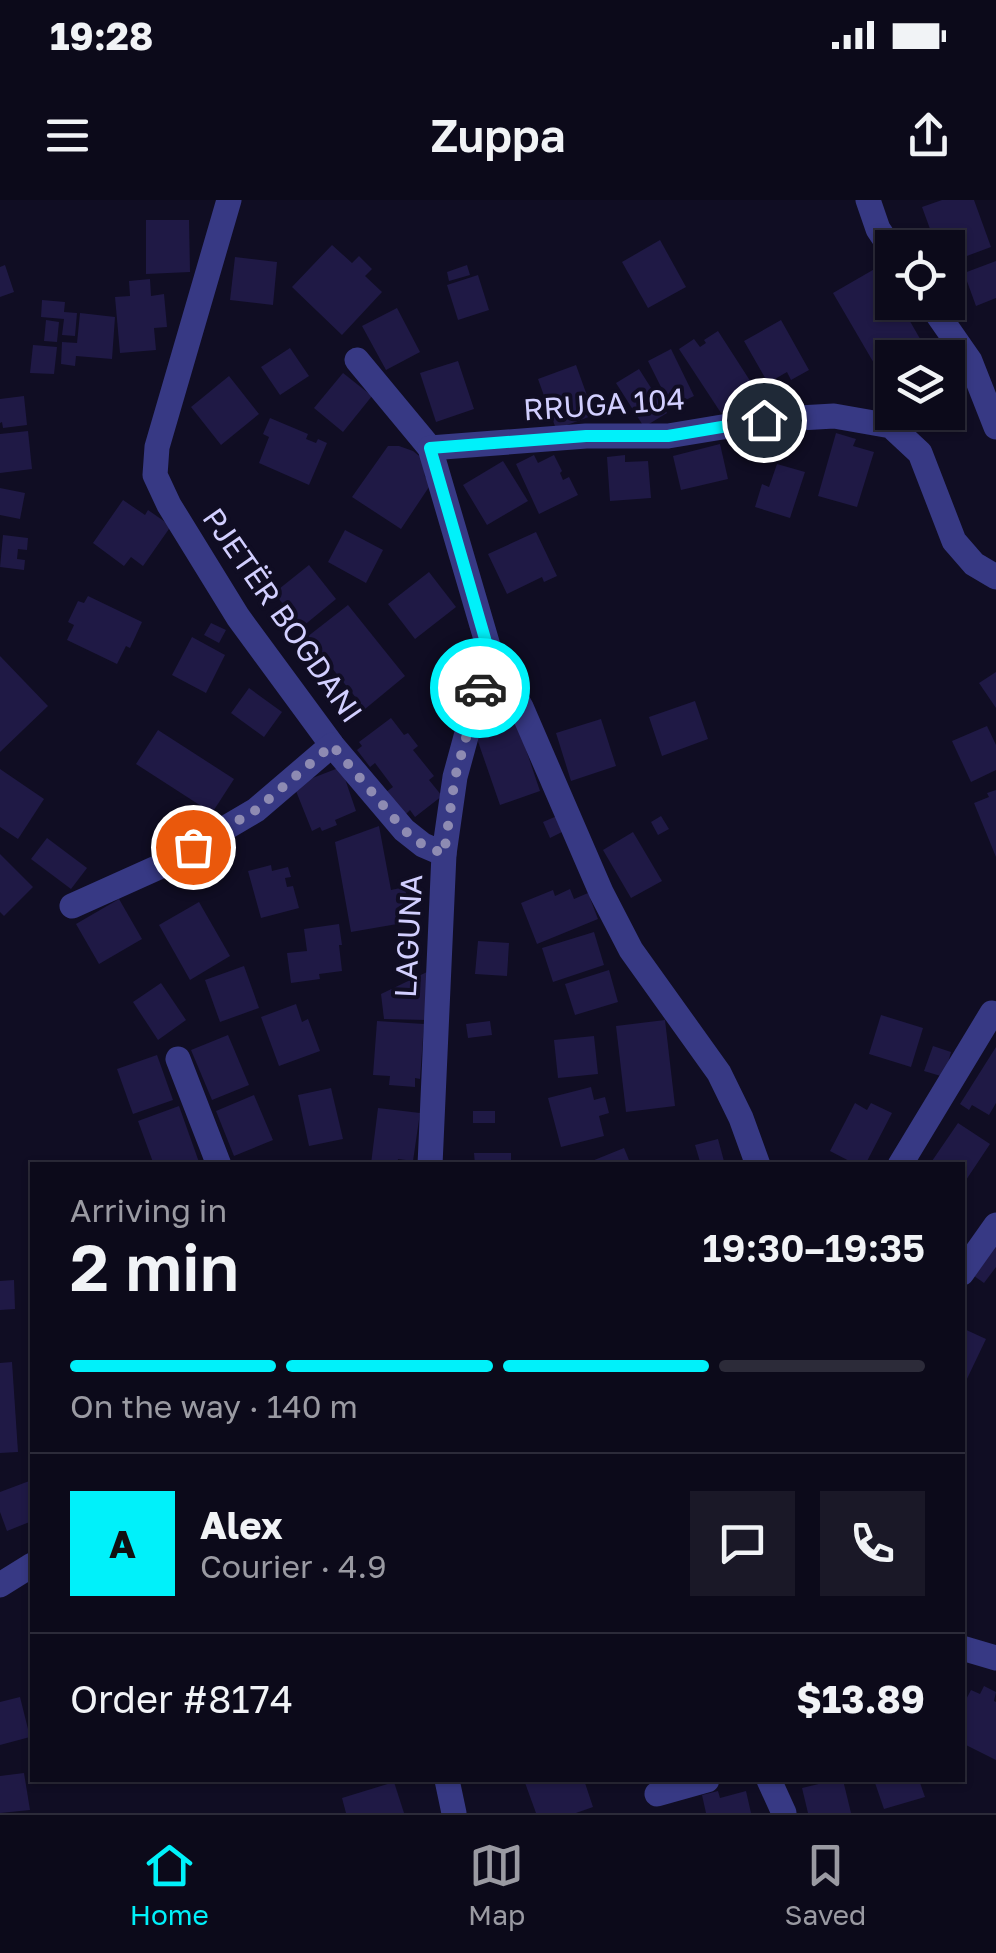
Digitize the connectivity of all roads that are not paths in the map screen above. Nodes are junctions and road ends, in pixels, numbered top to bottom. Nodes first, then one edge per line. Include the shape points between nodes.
1 (229, 200) edge
2 (868, 200) edge
3 (879, 230) edge
4 (941, 320) edge
5 (357, 360) dead end
6 (996, 427) edge
7 (430, 448) junction
8 (996, 577) edge
9 (490, 656) junction
10 (332, 745) junction
11 (444, 854) junction
12 (72, 906) dead end
13 (992, 1013) dead end
14 (178, 1060) dead end
15 (218, 1162) edge
16 (430, 1162) edge
17 (757, 1162) edge
18 (902, 1162) edge
19 (996, 1226) edge
20 (965, 1269) edge
21 (30, 1566) edge
22 (0, 1584) edge
23 (965, 1649) edge
24 (996, 1658) edge
25 (447, 1782) edge
26 (701, 1782) edge
27 (771, 1782) edge
28 (656, 1796) edge
29 (454, 1813) edge
30 (784, 1813) edge

1 - 10 street, PJETËR BOGDANI via 157,447 155,475 238,617
2 - 3 street
4 - 6 street via 970,362
5 - 7 street
7 - 8 street, RRUGA 104 via 668,436 834,416 891,426 920,453 954,540
7 - 9 street
9 - 11 street, LAGUNA via 455,777
9 - 17 street via 521,708 600,892 631,950 720,1074
10 - 11 street, PJETËR BOGDANI via 404,830
10 - 12 street via 256,810 161,866
11 - 16 street, LAGUNA
13 - 18 street
14 - 15 street
19 - 20 street
21 - 22 street
23 - 24 street
25 - 29 street
26 - 28 street
27 - 30 street

